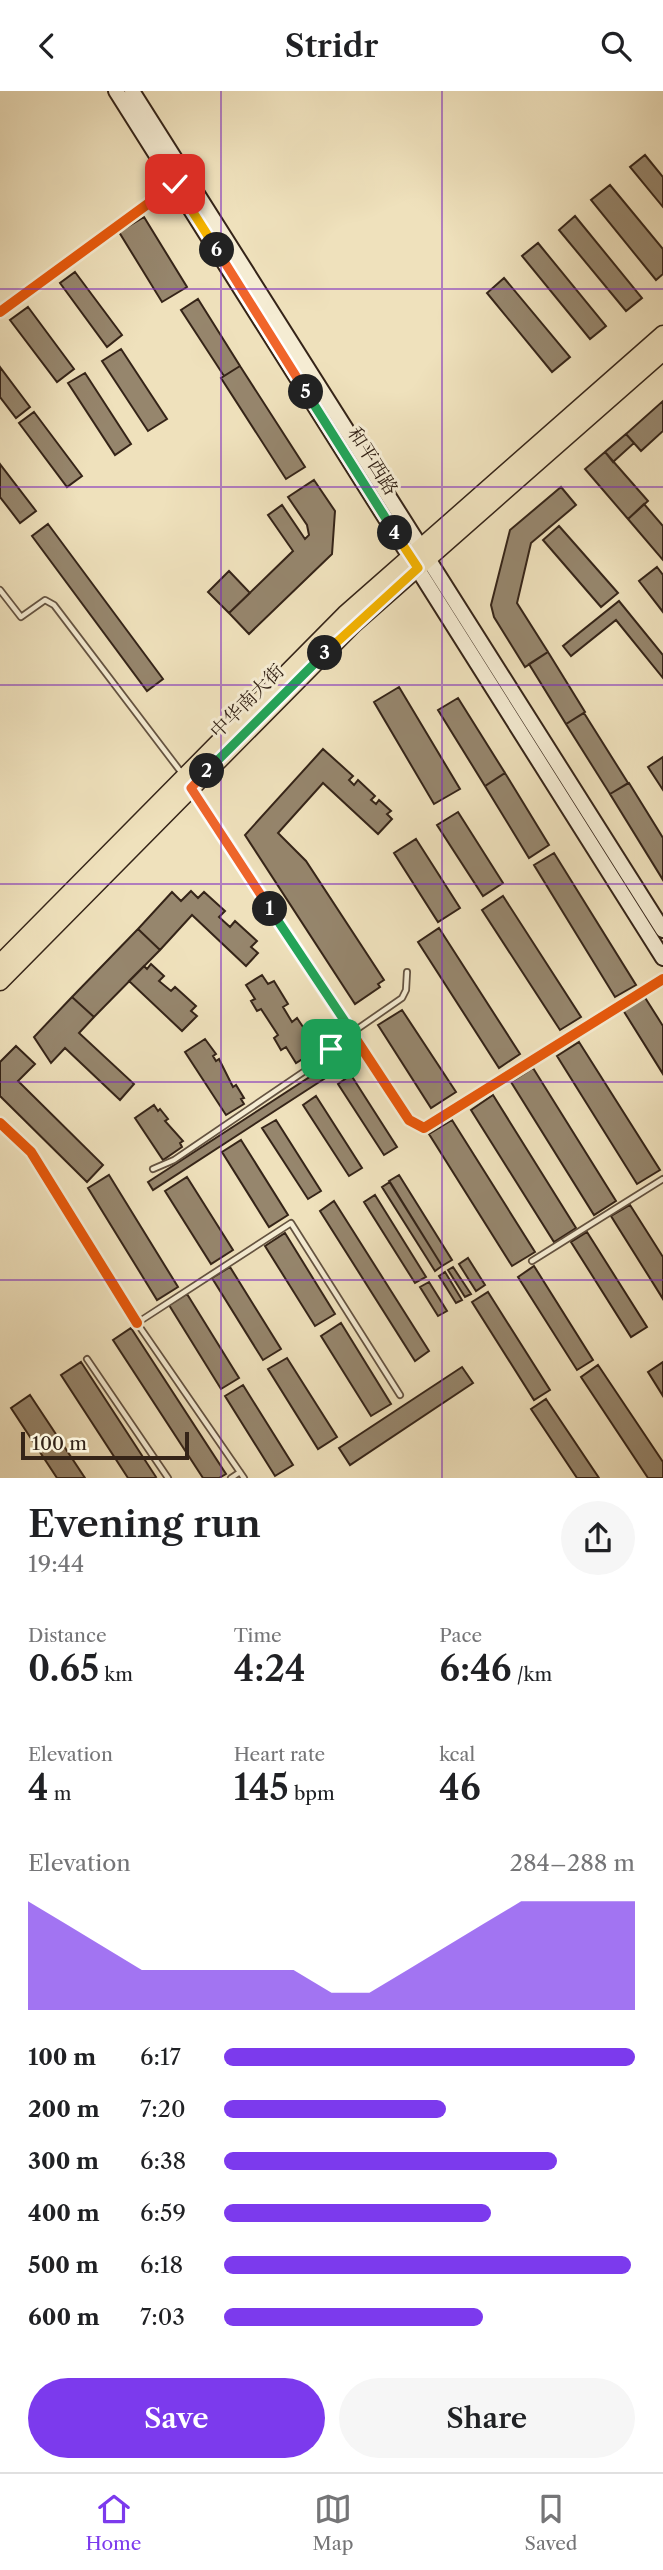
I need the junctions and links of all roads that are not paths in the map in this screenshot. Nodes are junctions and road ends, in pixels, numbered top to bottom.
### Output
1 (116, 91) edge
2 (132, 91) edge
3 (175, 184) junction
4 (0, 312) edge
5 (663, 334) edge
6 (663, 352) edge
7 (419, 557) junction
8 (0, 590) edge
9 (188, 782) junction
10 (663, 930) edge
11 (663, 958) edge
12 (0, 963) edge
13 (407, 972) dead end
14 (663, 979) edge
15 (0, 982) edge
16 (346, 1023) junction
17 (352, 1032) junction
18 (0, 1123) edge
19 (153, 1169) dead end
20 (663, 1179) edge
21 (532, 1261) dead end
22 (137, 1323) junction
23 (88, 1359) dead end
24 (400, 1395) dead end
25 (240, 1472) junction
26 (169, 1478) edge
27 (231, 1478) edge
28 (244, 1478) edge

1 - 3 main road, 和平西路
2 - 7 main road, 和平西路
3 - 4 street
3 - 7 main road, 和平西路
5 - 7 main road, 中华南大街
6 - 7 main road, 中华南大街
7 - 9 main road, 中华南大街
7 - 10 main road, 和平西路
7 - 11 main road, 和平西路
8 - 9 lane
9 - 12 main road, 中华南大街
9 - 15 main road, 中华南大街
9 - 16 street
13 - 17 lane
14 - 17 street
16 - 17 street
16 - 19 lane
18 - 22 street
20 - 21 lane
22 - 24 lane
22 - 25 lane
23 - 26 lane
25 - 27 lane
25 - 28 lane

